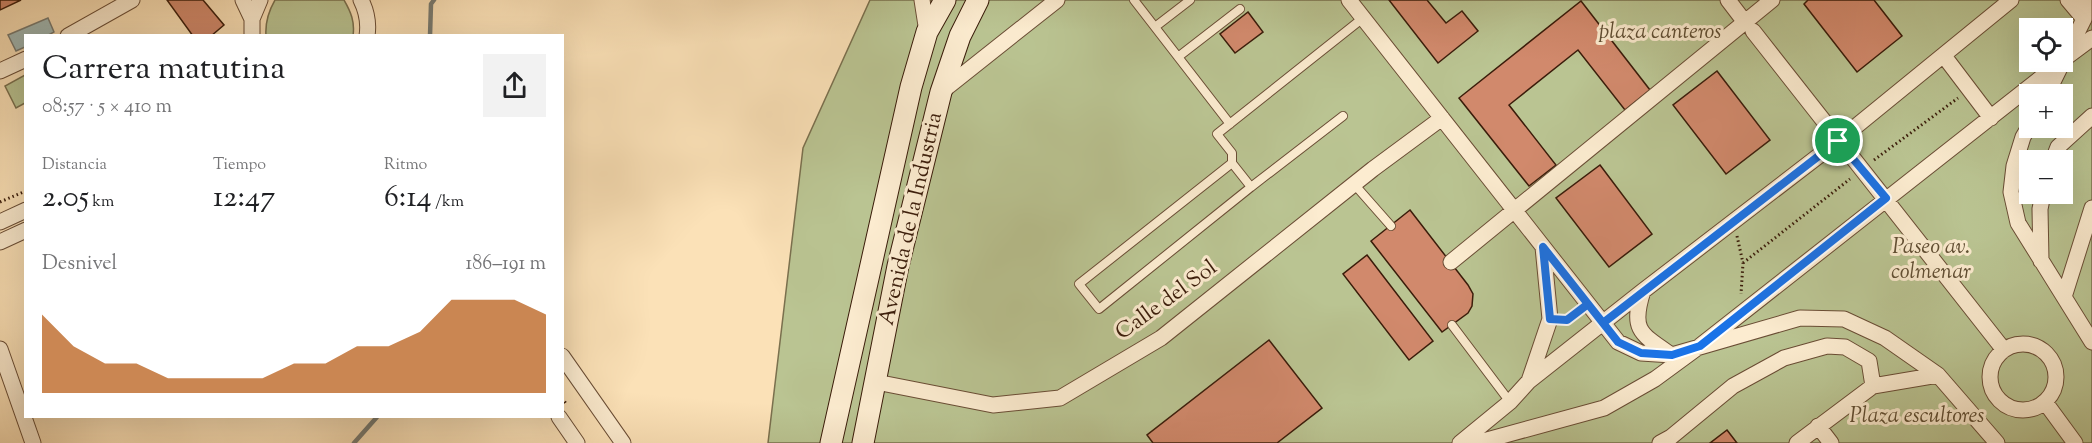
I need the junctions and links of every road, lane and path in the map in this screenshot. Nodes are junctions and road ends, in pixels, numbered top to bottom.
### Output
1 (132, 0) edge
2 (243, 0) edge
3 (260, 0) edge
4 (361, 0) edge
5 (922, 0) edge
6 (945, 0) edge
7 (978, 0) edge
8 (1057, 0) edge
9 (1134, 0) edge
10 (1190, 0) edge
11 (1349, 0) edge
12 (1728, 0) edge
13 (1772, 0) edge
14 (2011, 0) edge
15 (2068, 0) edge
16 (2084, 0) edge
17 (1240, 9) dead end
18 (1363, 18) junction
19 (252, 19) junction
20 (2084, 19) junction
21 (1749, 26) junction
22 (1155, 27) junction
23 (927, 32) junction
24 (72, 34) edge
25 (252, 34) edge
26 (367, 34) edge
27 (2092, 38) edge
28 (2073, 42) edge
29 (2073, 53) edge
30 (1944, 56) junction
31 (1178, 57) junction
32 (24, 60) edge
33 (0, 71) edge
34 (2049, 72) edge
35 (941, 92) junction
36 (1343, 116) dead end
37 (2092, 116) edge
38 (1442, 118) junction
39 (1991, 118) junction
40 (1230, 124) junction
41 (2023, 138) edge
42 (1838, 141) junction
43 (2057, 150) edge
44 (1232, 163) junction
45 (1354, 184) junction
46 (1251, 187) junction
47 (24, 192) edge
48 (1886, 198) junction
49 (0, 202) edge
50 (2041, 204) edge
51 (2092, 208) edge
52 (1515, 210) junction
53 (24, 211) edge
54 (0, 222) edge
55 (1729, 224) junction
56 (1391, 226) dead end
57 (24, 231) edge
58 (0, 242) edge
59 (1543, 247) junction
60 (2041, 261) junction
61 (1450, 262) dead end
62 (1643, 291) junction
63 (2064, 297) junction
64 (1588, 304) junction
65 (1747, 309) junction
66 (1550, 319) junction
67 (1603, 323) junction
68 (1452, 325) dead end
69 (2092, 342) edge
70 (1700, 346) junction
71 (0, 349) edge
72 (2004, 350) junction
73 (1672, 355) junction
74 (564, 359) edge
75 (1938, 375) junction
76 (1529, 381) junction
77 (876, 382) junction
78 (1873, 386) junction
79 (1510, 402) junction
80 (2045, 402) junction
81 (24, 417) edge
82 (24, 418) edge
83 (560, 418) edge
84 (1818, 426) junction
85 (33, 443) edge
86 (577, 443) edge
87 (623, 443) edge
88 (831, 443) edge
89 (863, 443) edge
90 (1460, 443) edge
91 (1476, 443) edge
92 (1660, 443) edge
93 (1797, 443) edge
94 (1831, 443) edge
95 (1997, 443) edge
96 (2075, 443) edge

1 - 24 street
2 - 19 street
3 - 19 street
4 - 26 street
5 - 23 street
6 - 23 street, Avenida de la Industria
7 - 35 street, Avenida de la Industria
8 - 35 street
9 - 22 lane
10 - 22 lane
11 - 18 street
12 - 21 street
13 - 21 street
14 - 30 street
15 - 20 street
16 - 20 street
17 - 31 lane
18 - 38 street
18 - 40 lane
19 - 25 street
20 - 28 street
21 - 42 street
21 - 52 street
22 - 31 lane
23 - 88 street, Avenida de la Industria
27 - 29 street
30 - 39 street
30 - 42 street
31 - 40 lane
32 - 33 street
34 - 39 street
35 - 77 street, Avenida de la Industria
36 - 46 lane
37 - 43 street
38 - 45 street, Calle del Sol
38 - 52 street
39 - 48 street
40 - 44 lane
41 - 60 street
42 - 48 street
42 - 55 street
44 - 46 lane
44 - 46 lane
45 - 56 lane
45 - 77 street, Calle del Sol
47 - 49 path
48 - 65 street
48 - 72 street
50 - 60 street
51 - 63 street
52 - 59 street
52 - 61 street
53 - 54 street
55 - 62 street
55 - 65 path
57 - 58 street
59 - 64 street
59 - 66 street
60 - 63 street
62 - 67 street
62 - 73 street
63 - 69 street
64 - 66 path
64 - 67 street
65 - 70 street
66 - 76 street
67 - 73 street
67 - 76 street
68 - 79 lane
70 - 73 street
70 - 75 street
70 - 91 street
71 - 81 street
72 - 80 street
72 - 80 street
74 - 87 street
75 - 78 street
75 - 95 street
76 - 79 street
77 - 89 street, Avenida de la Industria
78 - 84 street
78 - 92 street
79 - 90 street
80 - 96 street
82 - 85 street
83 - 86 street
84 - 93 street
84 - 94 street

